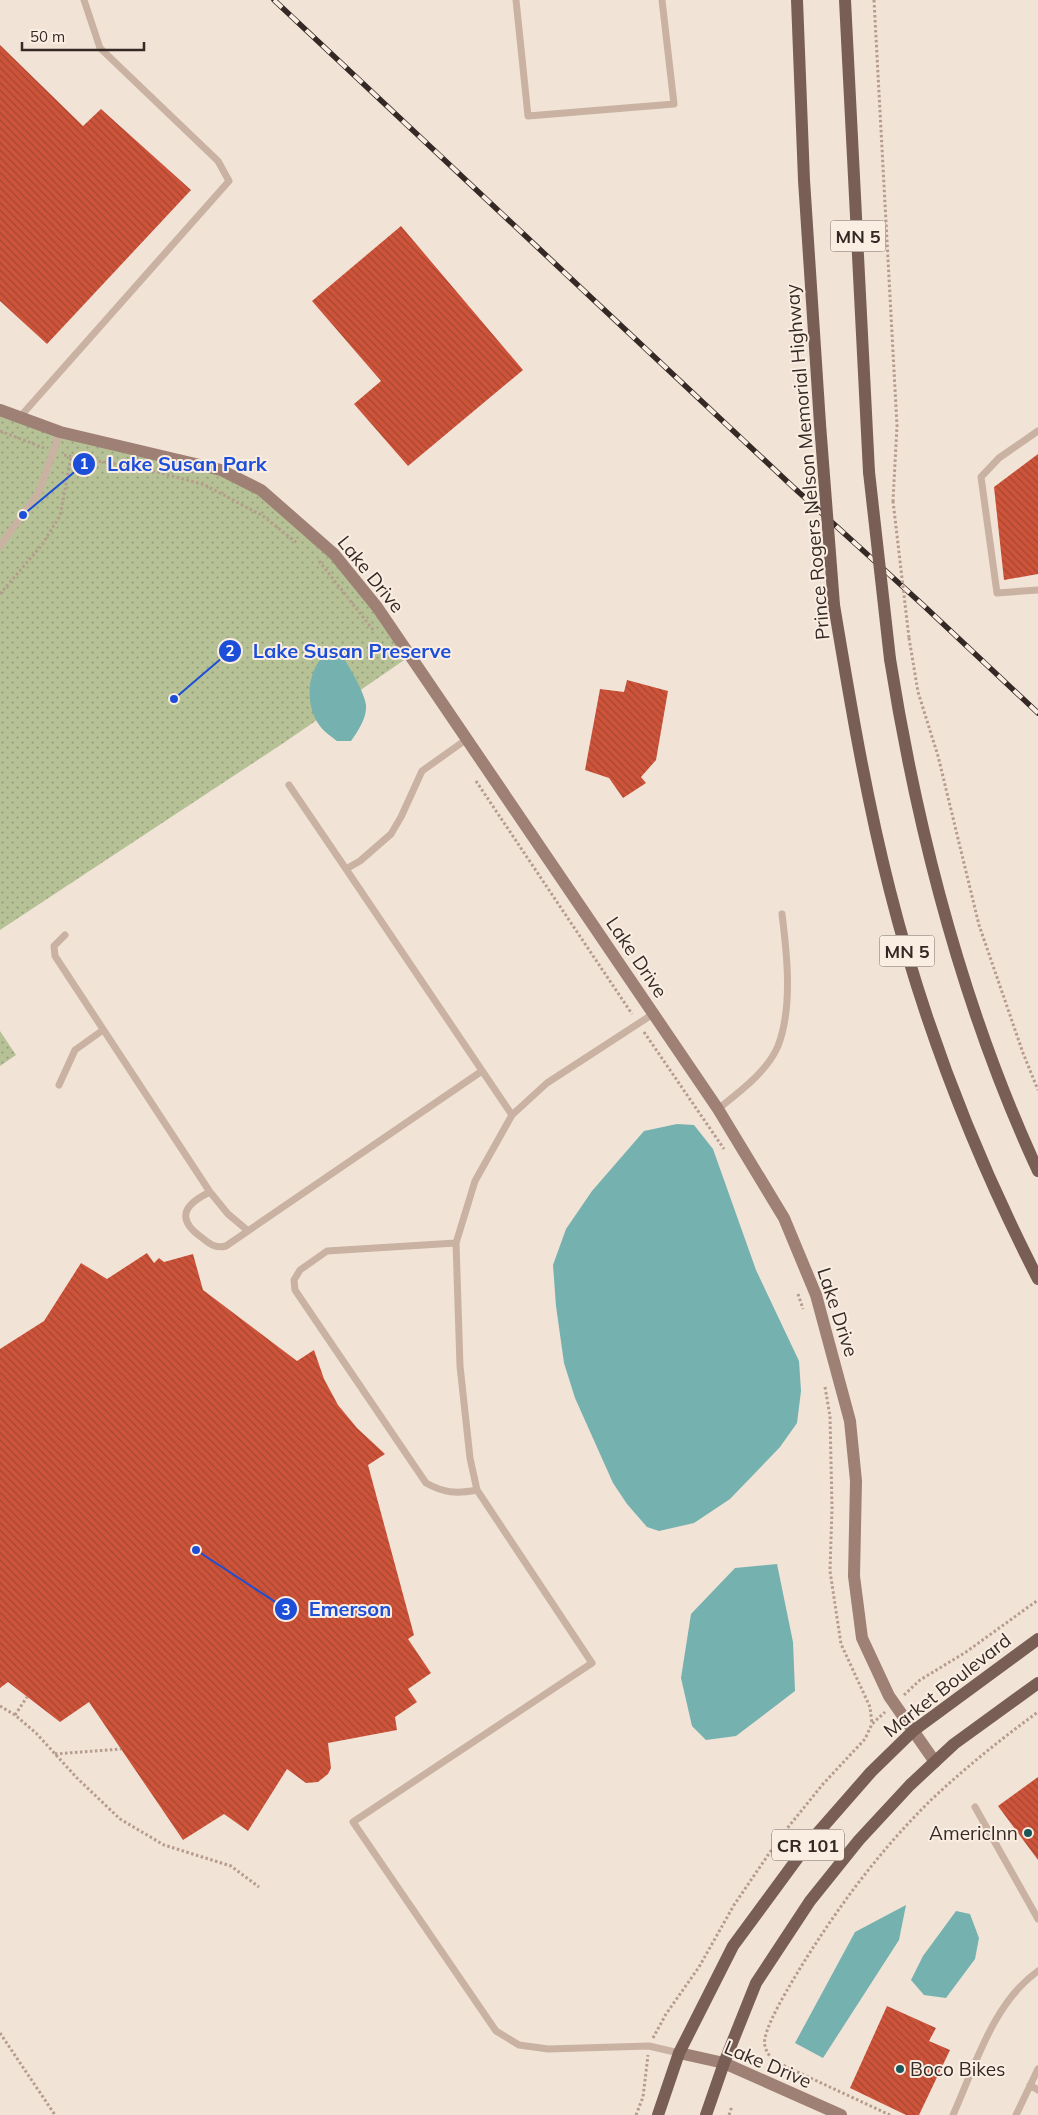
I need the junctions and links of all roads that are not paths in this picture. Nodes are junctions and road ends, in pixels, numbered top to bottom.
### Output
1 (84, 0) edge
2 (516, 0) edge
3 (662, 0) edge
4 (797, 0) edge
5 (845, 0) edge
6 (0, 410) edge
7 (19, 418) junction
8 (1038, 431) edge
9 (60, 432) junction
10 (0, 546) edge
11 (1038, 590) edge
12 (467, 739) junction
13 (289, 785) dead end
14 (346, 870) junction
15 (782, 914) dead end
16 (65, 935) dead end
17 (653, 1014) junction
18 (103, 1030) junction
19 (482, 1071) junction
20 (59, 1086) dead end
21 (718, 1109) junction
22 (512, 1115) junction
23 (1038, 1171) edge
24 (210, 1192) junction
25 (247, 1230) junction
26 (456, 1243) junction
27 (1038, 1279) edge
28 (477, 1490) junction
29 (1038, 1639) edge
30 (1038, 1683) edge
31 (913, 1731) junction
32 (935, 1762) junction
33 (975, 1807) dead end
34 (1038, 1920) edge
35 (1038, 1971) edge
36 (679, 2053) junction
37 (724, 2063) junction
38 (1038, 2069) edge
39 (1030, 2086) junction
40 (1038, 2090) edge
41 (658, 2115) edge
42 (706, 2115) edge
43 (841, 2115) edge
44 (954, 2115) edge
45 (1016, 2115) edge

1 - 7 lane
2 - 3 lane
4 - 27 main road, Prince Rogers Nelson Memorial Highway / MN 5, bridge
5 - 23 main road, MN 5, bridge
6 - 7 street, Lake Drive
7 - 9 street, Lake Drive
8 - 11 lane
9 - 10 lane
9 - 12 street, Lake Drive
12 - 14 lane
12 - 17 street, Lake Drive
13 - 14 lane
14 - 19 lane
15 - 21 lane
16 - 18 lane
17 - 21 street, Lake Drive
17 - 22 lane
18 - 20 lane
18 - 24 lane
19 - 22 lane
19 - 25 lane
21 - 31 street, Lake Drive
22 - 26 lane
24 - 25 lane
24 - 25 lane
26 - 28 lane
26 - 28 lane
28 - 36 lane
29 - 31 main road, Market Boulevard / CR 101
30 - 32 main road, CR 101
31 - 32 street, Lake Drive
31 - 36 main road, Market Boulevard / CR 101
32 - 37 main road, CR 101
33 - 34 lane
35 - 44 lane
36 - 37 street, Lake Drive
36 - 41 main road, Market Boulevard / CR 101
37 - 42 main road, CR 101
37 - 43 street, Lake Drive
38 - 39 lane
39 - 40 lane
39 - 45 lane

